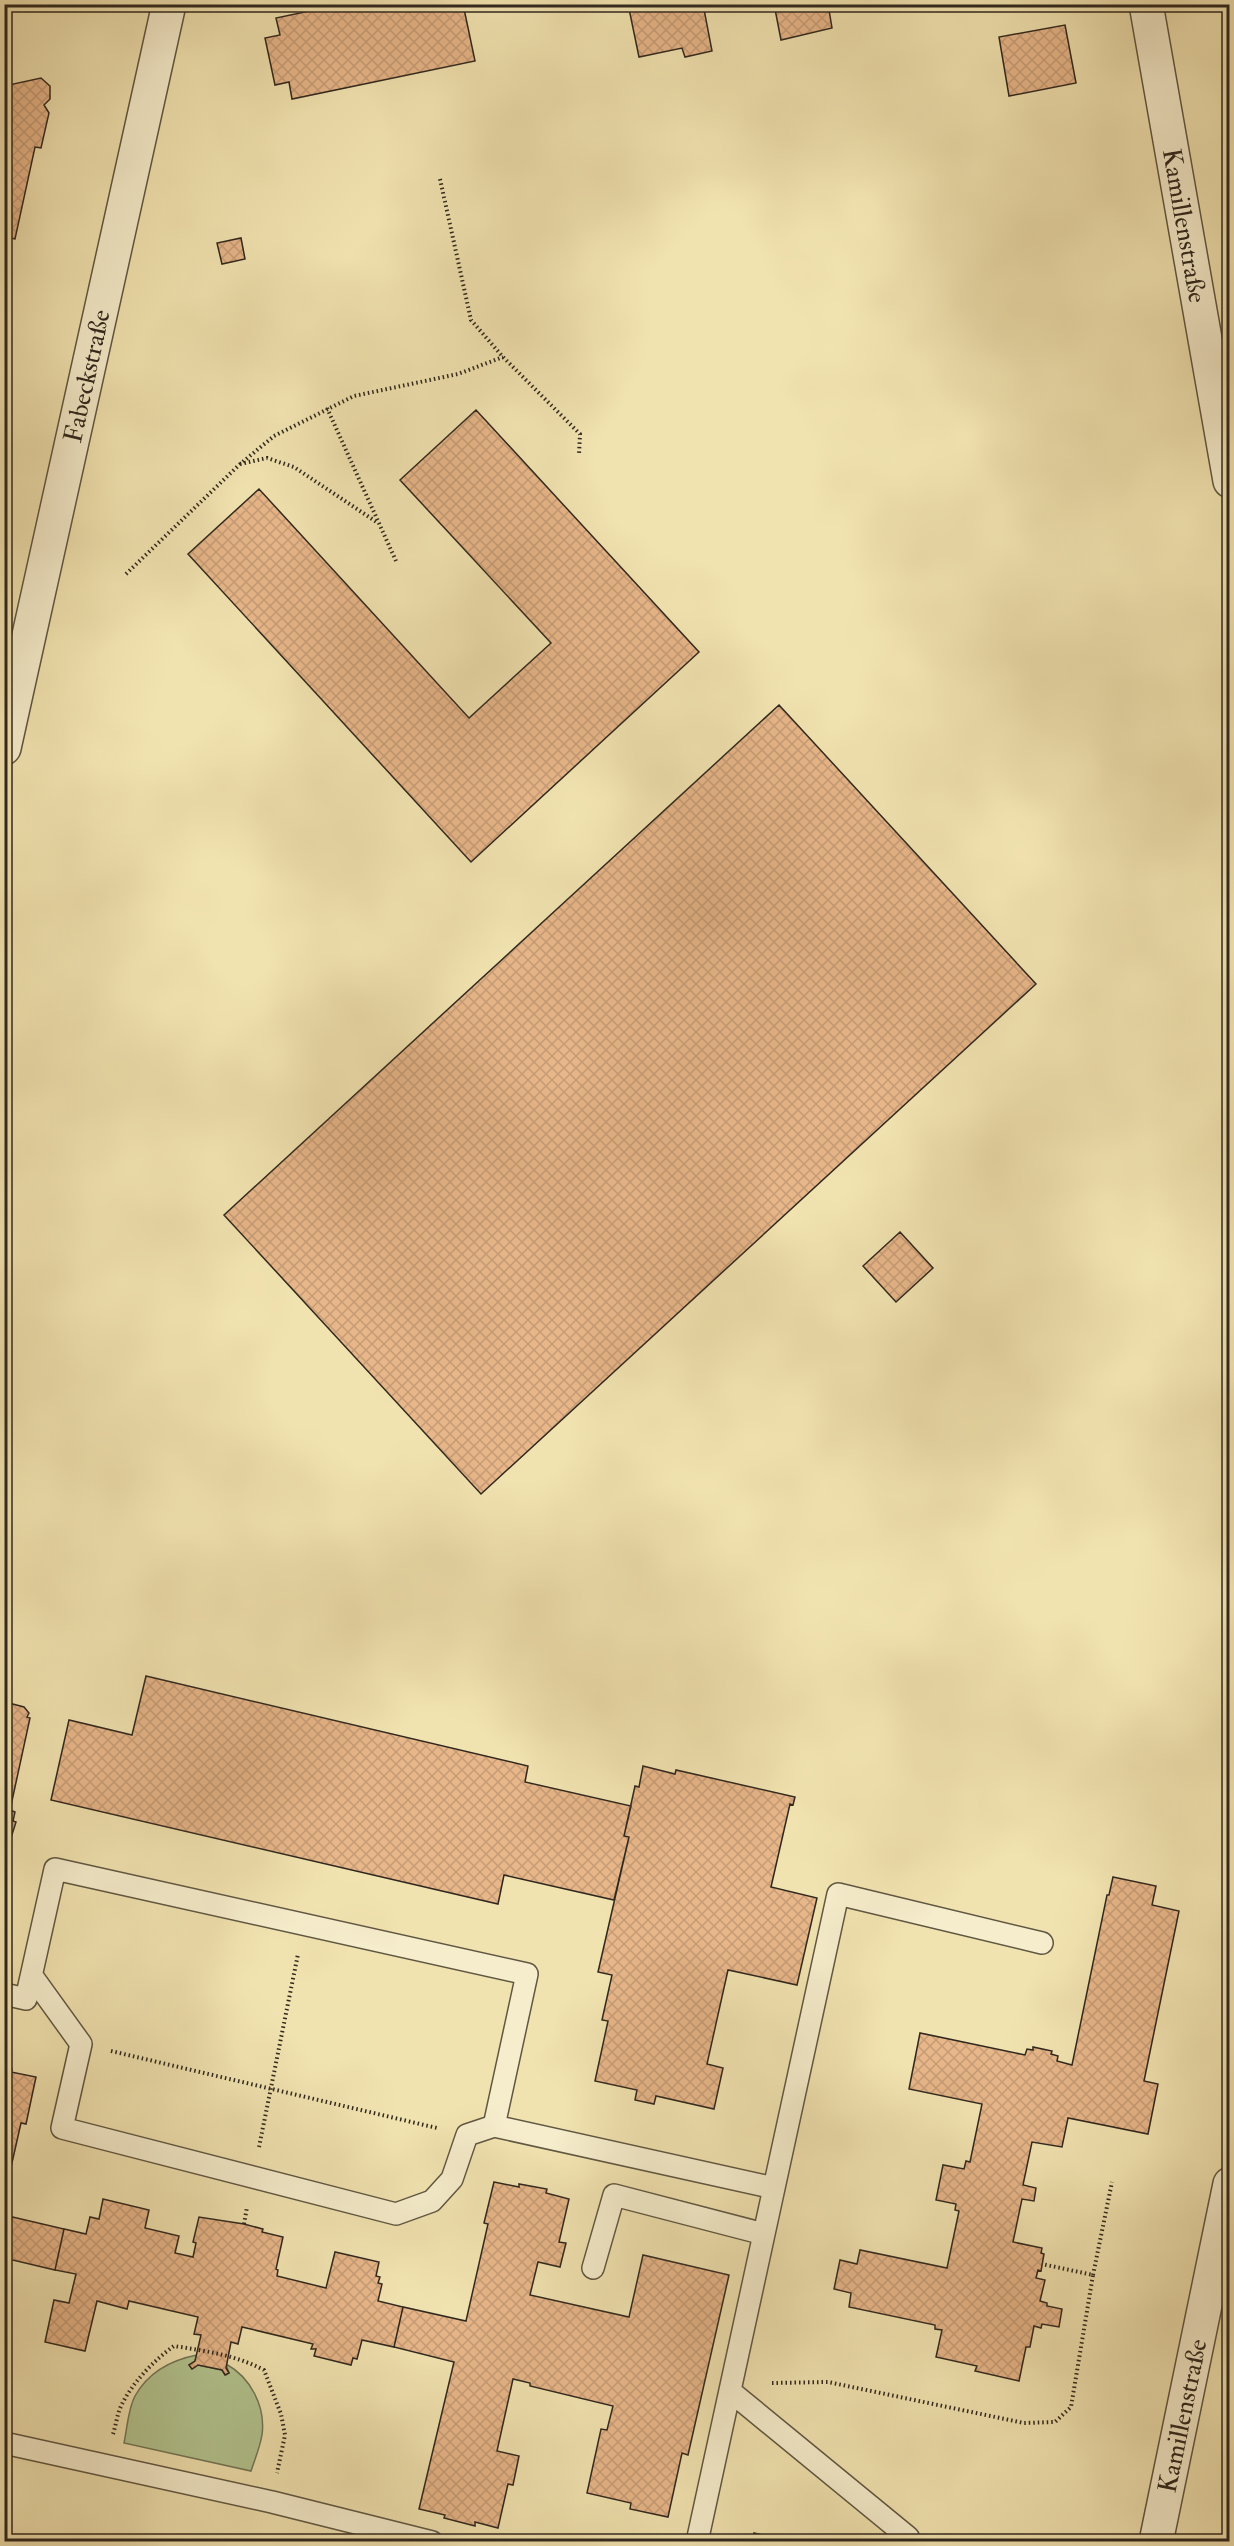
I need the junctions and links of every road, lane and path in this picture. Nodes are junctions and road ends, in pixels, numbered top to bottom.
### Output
1 (169, 4) edge
2 (1146, 4) edge
3 (440, 179) dead end
4 (503, 357) junction
5 (327, 408) junction
6 (579, 454) dead end
7 (239, 465) junction
8 (1230, 481) edge
9 (379, 524) junction
10 (396, 561) dead end
11 (126, 574) dead end
12 (4, 748) edge
13 (304, 1924) junction
14 (1042, 1943) dead end
15 (32, 1976) junction
16 (4, 1994) edge
17 (81, 2044) junction
18 (270, 2088) junction
19 (494, 2126) junction
20 (467, 2135) junction
21 (253, 2178) junction
22 (1112, 2182) dead end
23 (1230, 2184) edge
24 (774, 2188) junction
25 (244, 2224) dead end
26 (764, 2234) junction
27 (1042, 2264) dead end
28 (593, 2268) dead end
29 (1093, 2275) junction
30 (730, 2391) junction
31 (4, 2443) edge
32 (104, 2466) junction
33 (272, 2502) junction
34 (4, 2537) edge
35 (23, 2541) edge
36 (432, 2541) edge
37 (697, 2541) edge
38 (907, 2541) edge
39 (1156, 2541) edge

1 - 12 street, Fabeckstraße
2 - 8 street, Kamillenstraße
3 - 4 path
4 - 5 path
4 - 6 path
5 - 7 path
5 - 9 path
7 - 9 path
7 - 11 path
9 - 10 path
13 - 15 lane
13 - 18 path
13 - 19 lane
14 - 24 lane
15 - 16 lane
15 - 17 lane
17 - 18 path
17 - 21 lane
18 - 20 path
18 - 21 path
19 - 20 lane
19 - 24 lane
20 - 21 lane
21 - 25 path
22 - 29 path
23 - 39 street, Kamillenstraße
24 - 26 lane
26 - 28 lane
26 - 30 lane
27 - 29 path
29 - 30 path
30 - 37 lane
30 - 38 lane
31 - 32 lane
32 - 33 lane
32 - 33 path
33 - 36 lane
34 - 35 path

